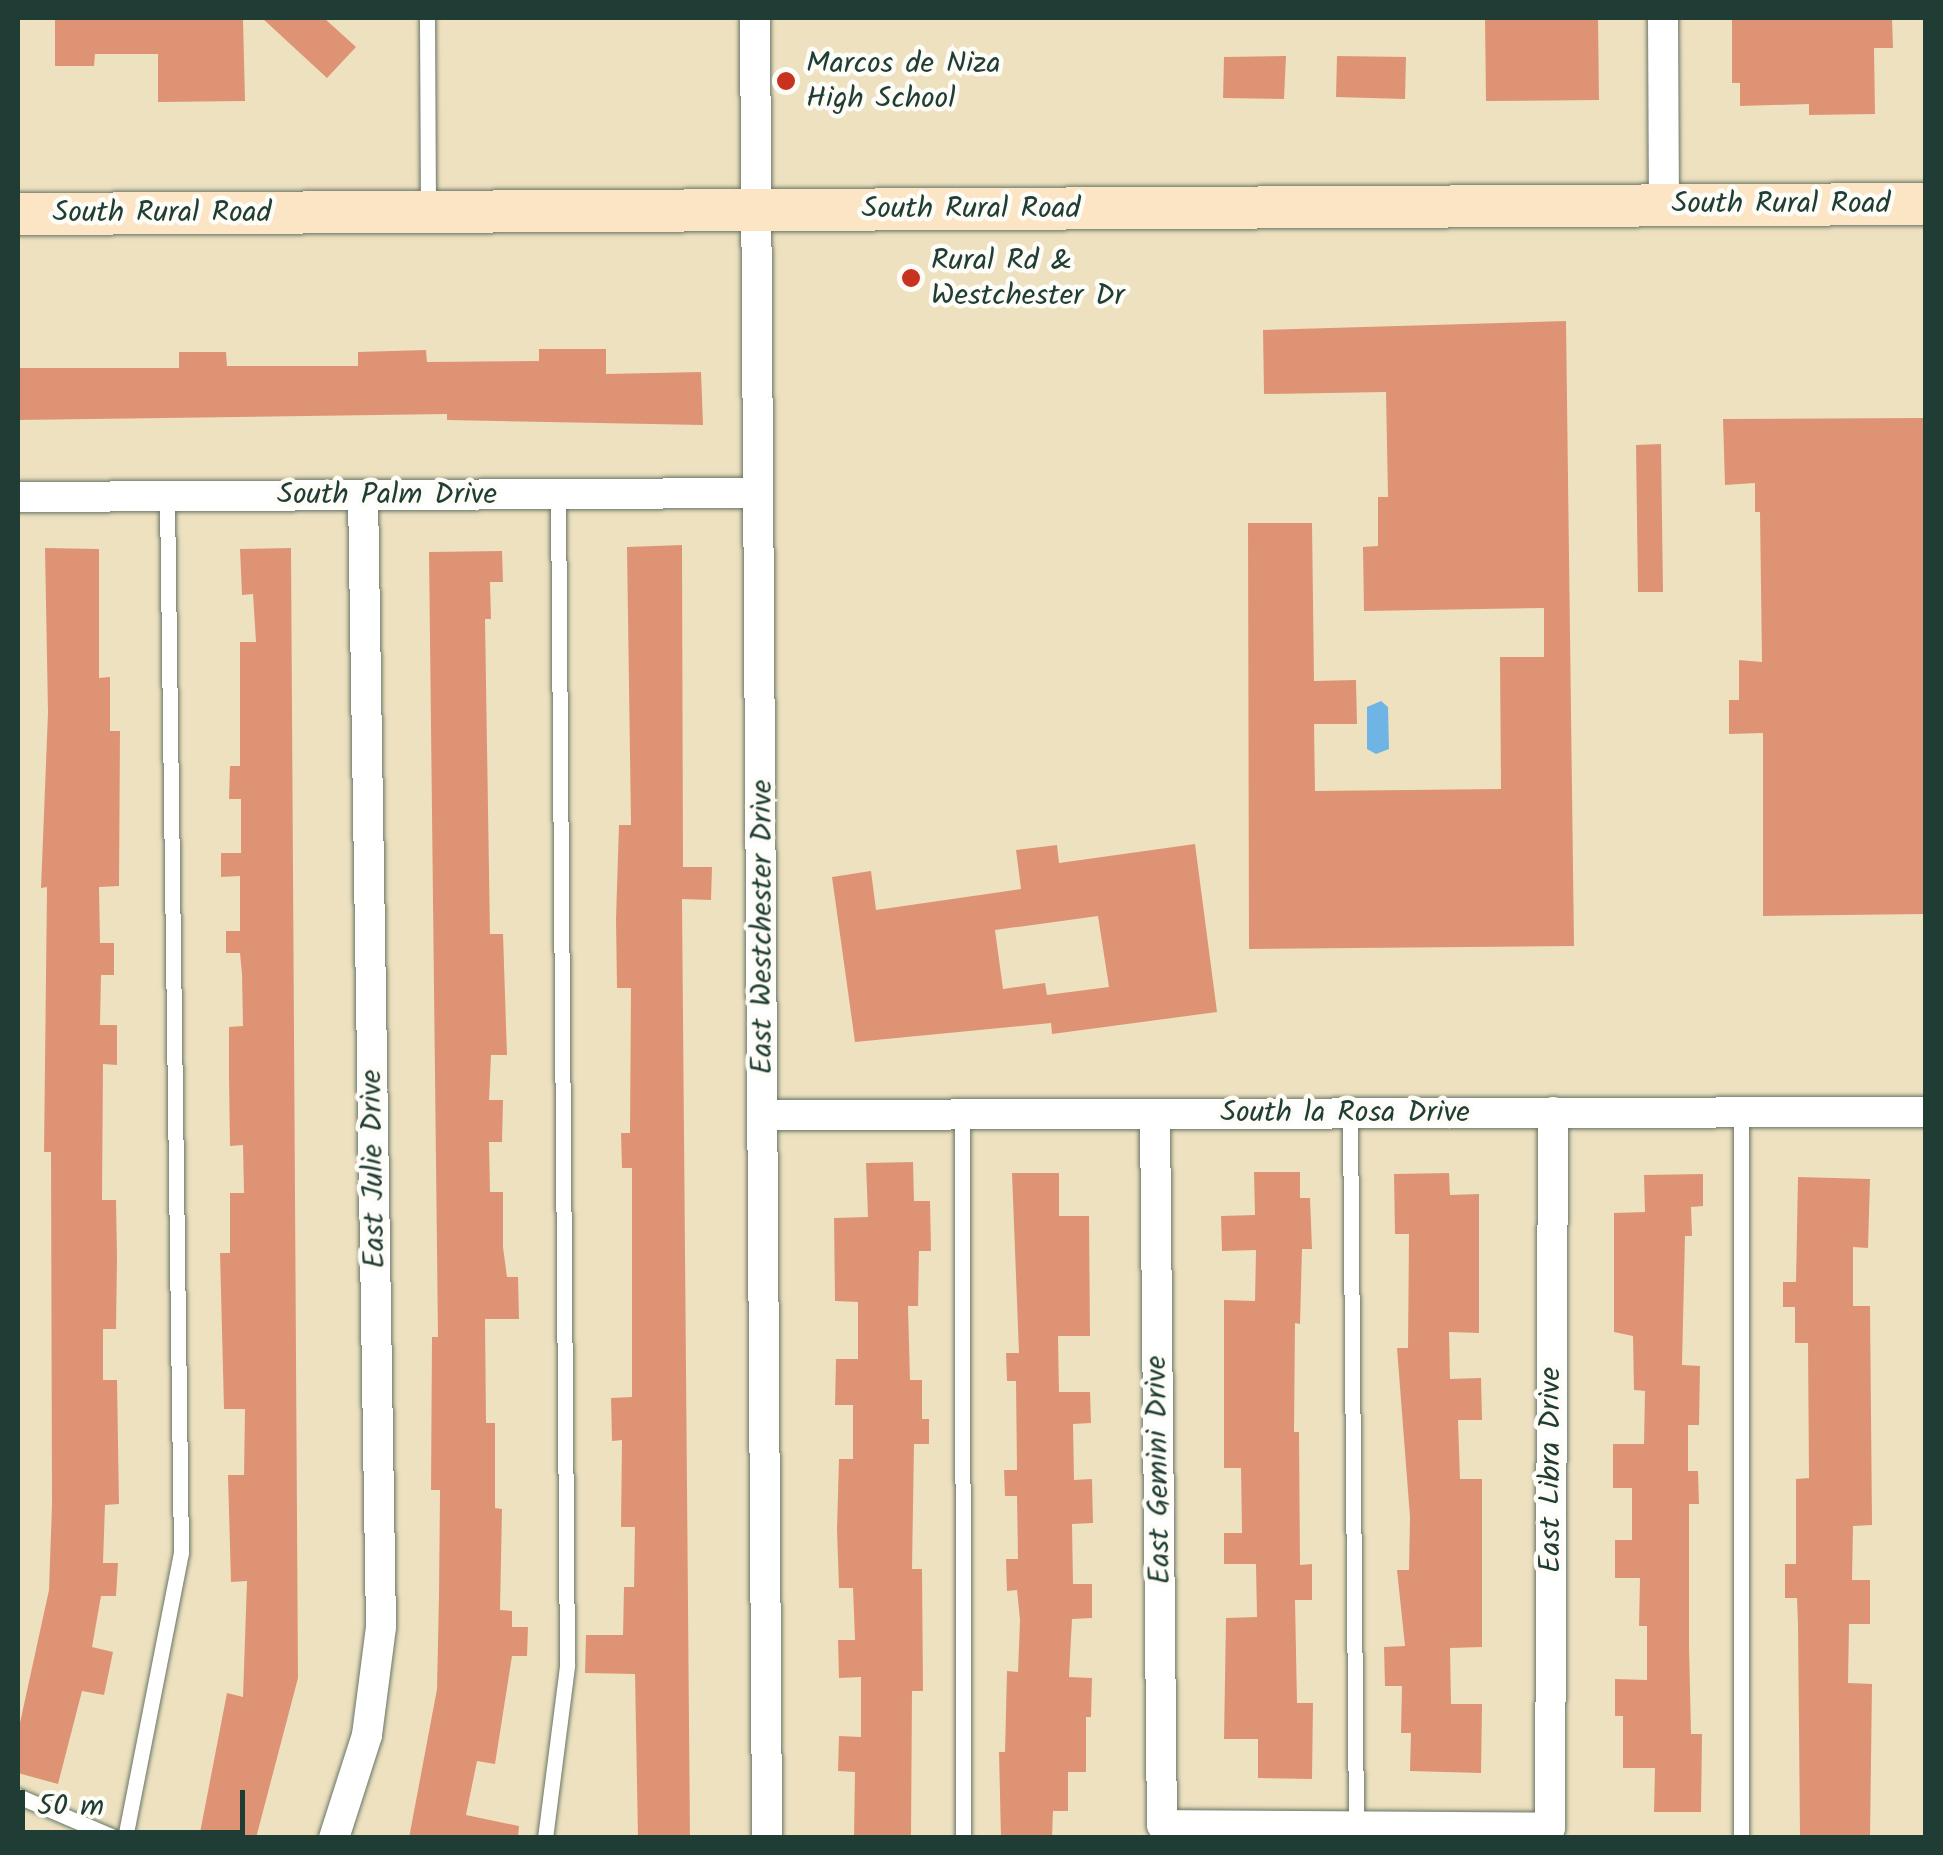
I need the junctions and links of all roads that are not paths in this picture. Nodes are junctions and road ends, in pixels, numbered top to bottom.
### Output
1 (427, 18) edge
2 (755, 18) edge
3 (1663, 18) edge
4 (1926, 204) edge
5 (1664, 205) junction
6 (755, 210) junction
7 (428, 212) junction
8 (18, 214) edge
9 (757, 493) junction
10 (558, 494) junction
11 (363, 495) junction
12 (167, 496) junction
13 (18, 497) edge
14 (1553, 1112) junction
15 (1741, 1112) junction
16 (1926, 1112) edge
17 (1350, 1113) junction
18 (764, 1115) junction
19 (962, 1115) junction
20 (1155, 1115) junction
21 (18, 1796) edge
22 (1356, 1826) junction
23 (116, 1838) edge
24 (126, 1838) edge
25 (334, 1838) edge
26 (545, 1838) edge
27 (767, 1838) edge
28 (962, 1838) edge
29 (1742, 1838) edge

1 - 7 lane
2 - 6 street, East Westchester Drive
3 - 5 street
4 - 5 main road, South Rural Road
5 - 6 main road, South Rural Road
6 - 7 main road, South Rural Road
6 - 9 street, East Westchester Drive
7 - 8 main road, South Rural Road
9 - 10 street, South Palm Drive
9 - 18 street, East Westchester Drive
10 - 11 street, South Palm Drive
10 - 26 lane
11 - 12 street, South Palm Drive
11 - 25 street, East Julie Drive
12 - 13 street, South Palm Drive
12 - 24 lane
14 - 15 street, South la Rosa Drive
14 - 17 street, South la Rosa Drive
14 - 22 street, East Libra Drive
15 - 16 street, South la Rosa Drive
15 - 29 lane
17 - 20 street, South la Rosa Drive
17 - 22 lane
18 - 19 street, South la Rosa Drive
18 - 27 street, East Westchester Drive
19 - 20 street, South la Rosa Drive
19 - 28 lane
20 - 22 street, East Gemini Drive
21 - 23 lane

